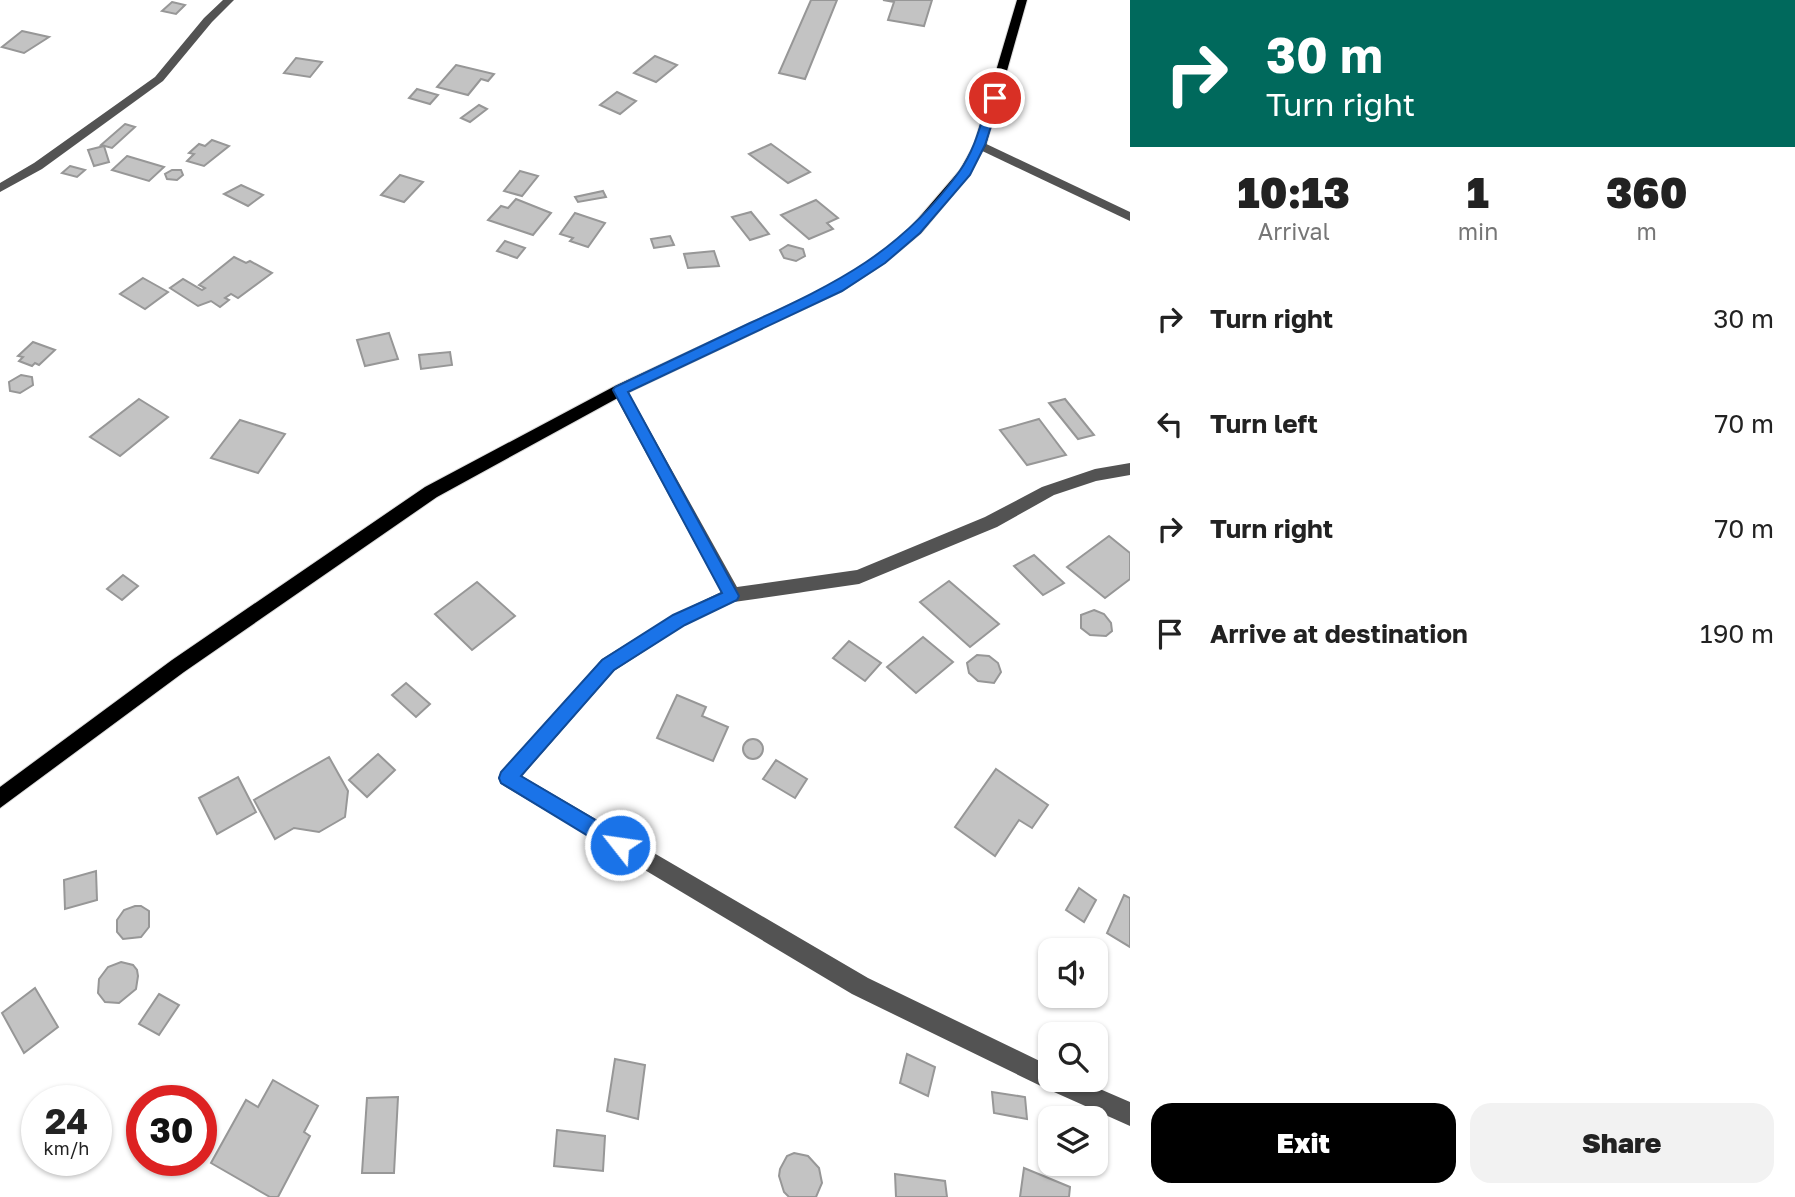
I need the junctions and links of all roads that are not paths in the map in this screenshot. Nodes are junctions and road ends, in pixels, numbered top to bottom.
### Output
1 (229, 0) edge
2 (1022, 0) edge
3 (980, 145) junction
4 (0, 188) edge
5 (1130, 217) edge
6 (620, 390) junction
7 (1130, 469) edge
8 (732, 596) junction
9 (0, 799) edge
10 (1038, 1072) edge
11 (1081, 1092) edge
12 (1130, 1114) edge

1 - 4 street
2 - 3 main road
3 - 5 street
3 - 6 main road
6 - 8 street
6 - 9 main road
7 - 8 street
8 - 10 street
11 - 12 street

